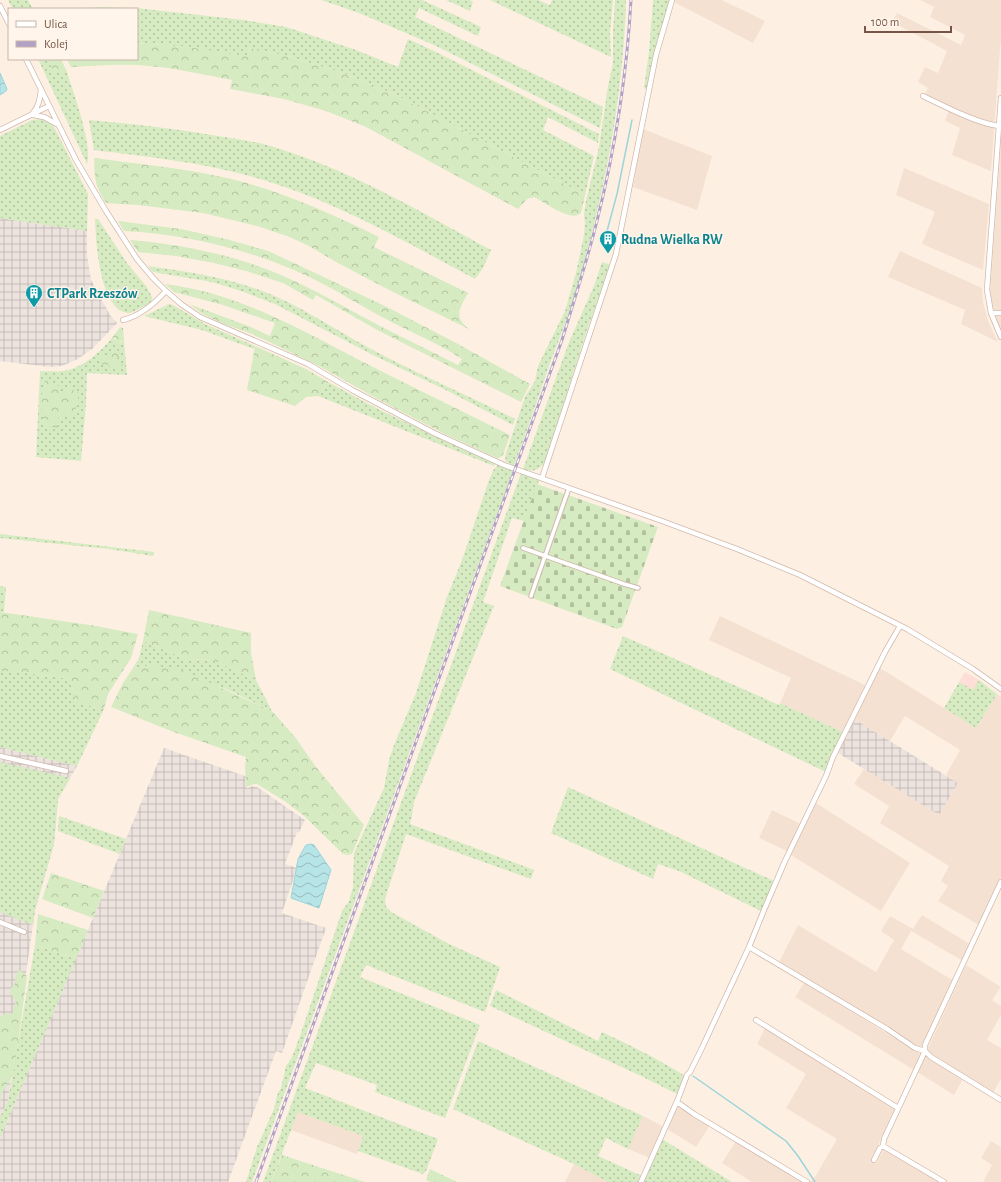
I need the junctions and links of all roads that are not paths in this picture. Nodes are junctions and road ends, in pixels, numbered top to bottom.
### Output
1 (672, 0) edge
2 (0, 6) edge
3 (8, 22) edge
4 (26, 60) edge
5 (41, 89) junction
6 (923, 96) dead end
7 (1001, 98) edge
8 (49, 106) junction
9 (31, 115) junction
10 (58, 124) junction
11 (999, 126) junction
12 (0, 130) edge
13 (166, 291) junction
14 (991, 313) junction
15 (1001, 313) edge
16 (123, 320) dead end
17 (1001, 337) edge
18 (542, 478) junction
19 (569, 488) junction
20 (523, 548) dead end
21 (545, 556) junction
22 (638, 588) dead end
23 (531, 596) dead end
24 (900, 626) junction
25 (1001, 689) edge
26 (0, 756) edge
27 (66, 771) dead end
28 (1001, 882) edge
29 (0, 922) edge
30 (24, 932) dead end
31 (750, 947) junction
32 (756, 1020) dead end
33 (925, 1051) junction
34 (1001, 1100) edge
35 (677, 1102) junction
36 (898, 1108) junction
37 (883, 1146) junction
38 (874, 1160) dead end
39 (641, 1182) edge
40 (807, 1182) edge
41 (944, 1182) edge

1 - 18 street
2 - 3 street
4 - 5 street
5 - 8 street
5 - 9 street
6 - 11 street
7 - 11 street
8 - 9 street
8 - 10 street
9 - 10 street
9 - 12 street
10 - 13 street
11 - 14 street
13 - 16 street
13 - 18 street
14 - 15 street
14 - 17 street
18 - 19 street
19 - 21 street
19 - 24 street
20 - 21 street
21 - 22 street
21 - 23 street
24 - 25 street
24 - 31 street
26 - 27 street
28 - 33 street
29 - 30 street
31 - 33 street
31 - 35 street
32 - 36 street
33 - 34 street
33 - 36 street
35 - 39 street
35 - 40 street
36 - 37 street
37 - 38 street
37 - 41 street

